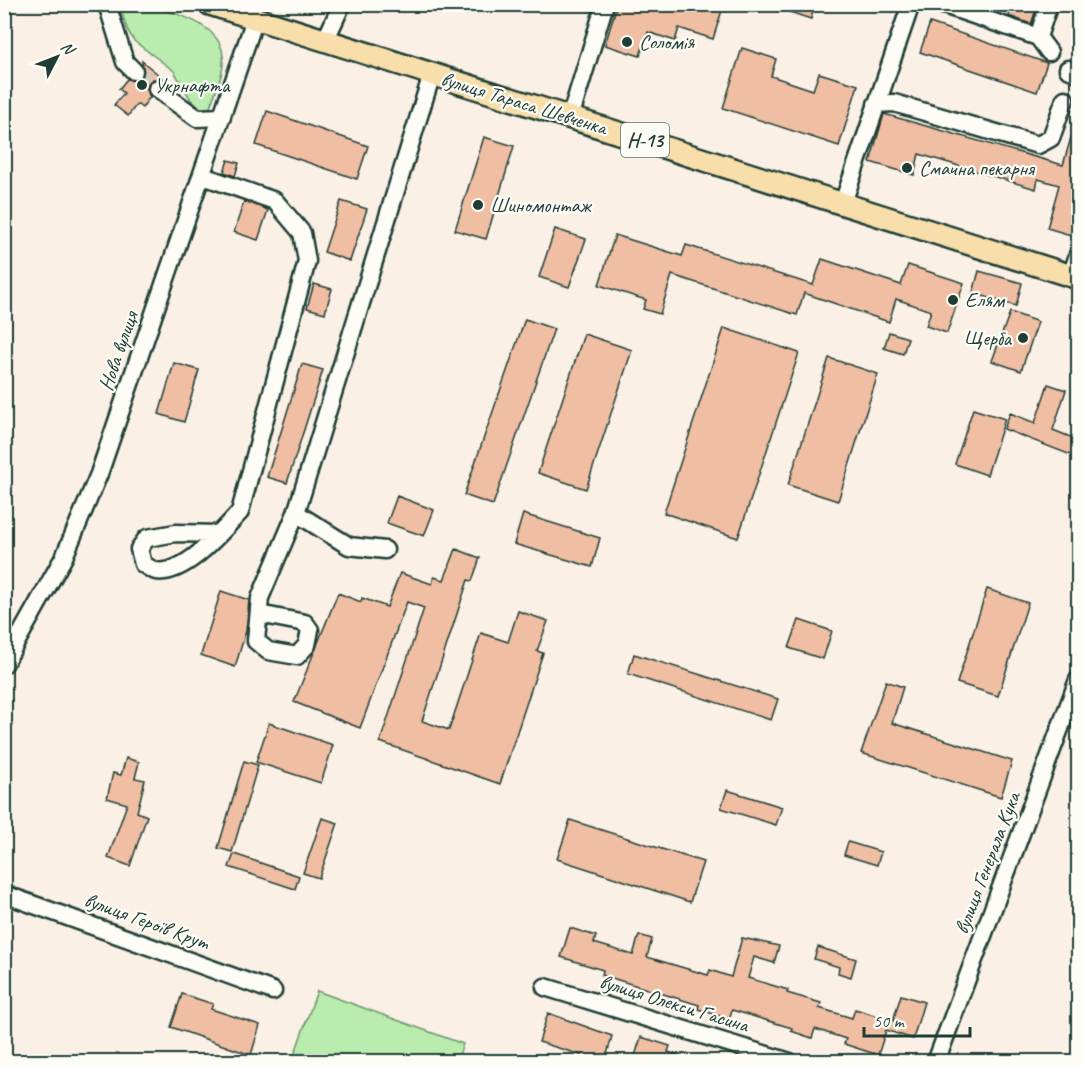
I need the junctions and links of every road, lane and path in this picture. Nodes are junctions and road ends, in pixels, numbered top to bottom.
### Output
1 (107, 4) edge
2 (210, 4) edge
3 (342, 4) edge
4 (605, 4) edge
5 (911, 4) edge
6 (941, 4) edge
7 (1049, 4) edge
8 (989, 12) edge
9 (255, 19) junction
10 (1038, 37) junction
11 (325, 41) junction
12 (1049, 52) dead end
13 (134, 71) tunnel mouth
14 (432, 74) junction
15 (157, 89) tunnel mouth
16 (1065, 99) dead end
17 (876, 105) junction
18 (222, 117) junction
19 (570, 118) junction
20 (203, 176) junction
21 (843, 203) junction
22 (1078, 255) edge
23 (1075, 277) edge
24 (296, 513) junction
25 (219, 534) dead end
26 (385, 550) dead end
27 (259, 614) dead end
28 (4, 664) edge
29 (1078, 680) edge
30 (4, 894) edge
31 (545, 987) dead end
32 (273, 991) dead end
33 (790, 1062) edge
34 (936, 1062) edge

1 - 13 street
2 - 9 main road, вулиця Тараса Шевченка / Н-13
3 - 11 street
4 - 19 street
5 - 17 street
6 - 8 street
7 - 10 street
8 - 10 street
9 - 11 main road, вулиця Тараса Шевченка / Н-13
9 - 18 street, Нова вулиця
10 - 12 street
11 - 14 main road, вулиця Тараса Шевченка / Н-13
14 - 19 main road, вулиця Тараса Шевченка / Н-13
14 - 24 street
15 - 18 street
16 - 17 street
17 - 21 street
18 - 20 street, Нова вулиця
19 - 21 main road, вулиця Тараса Шевченка / Н-13
20 - 25 street
20 - 28 street, Нова вулиця
21 - 23 main road, вулиця Тараса Шевченка / Н-13
22 - 23 street
24 - 26 street
24 - 27 street
29 - 34 street, вулиця Генерала Кука
30 - 32 street, вулиця Героїв Крут
31 - 33 street, вулиця Олекси Гасина

